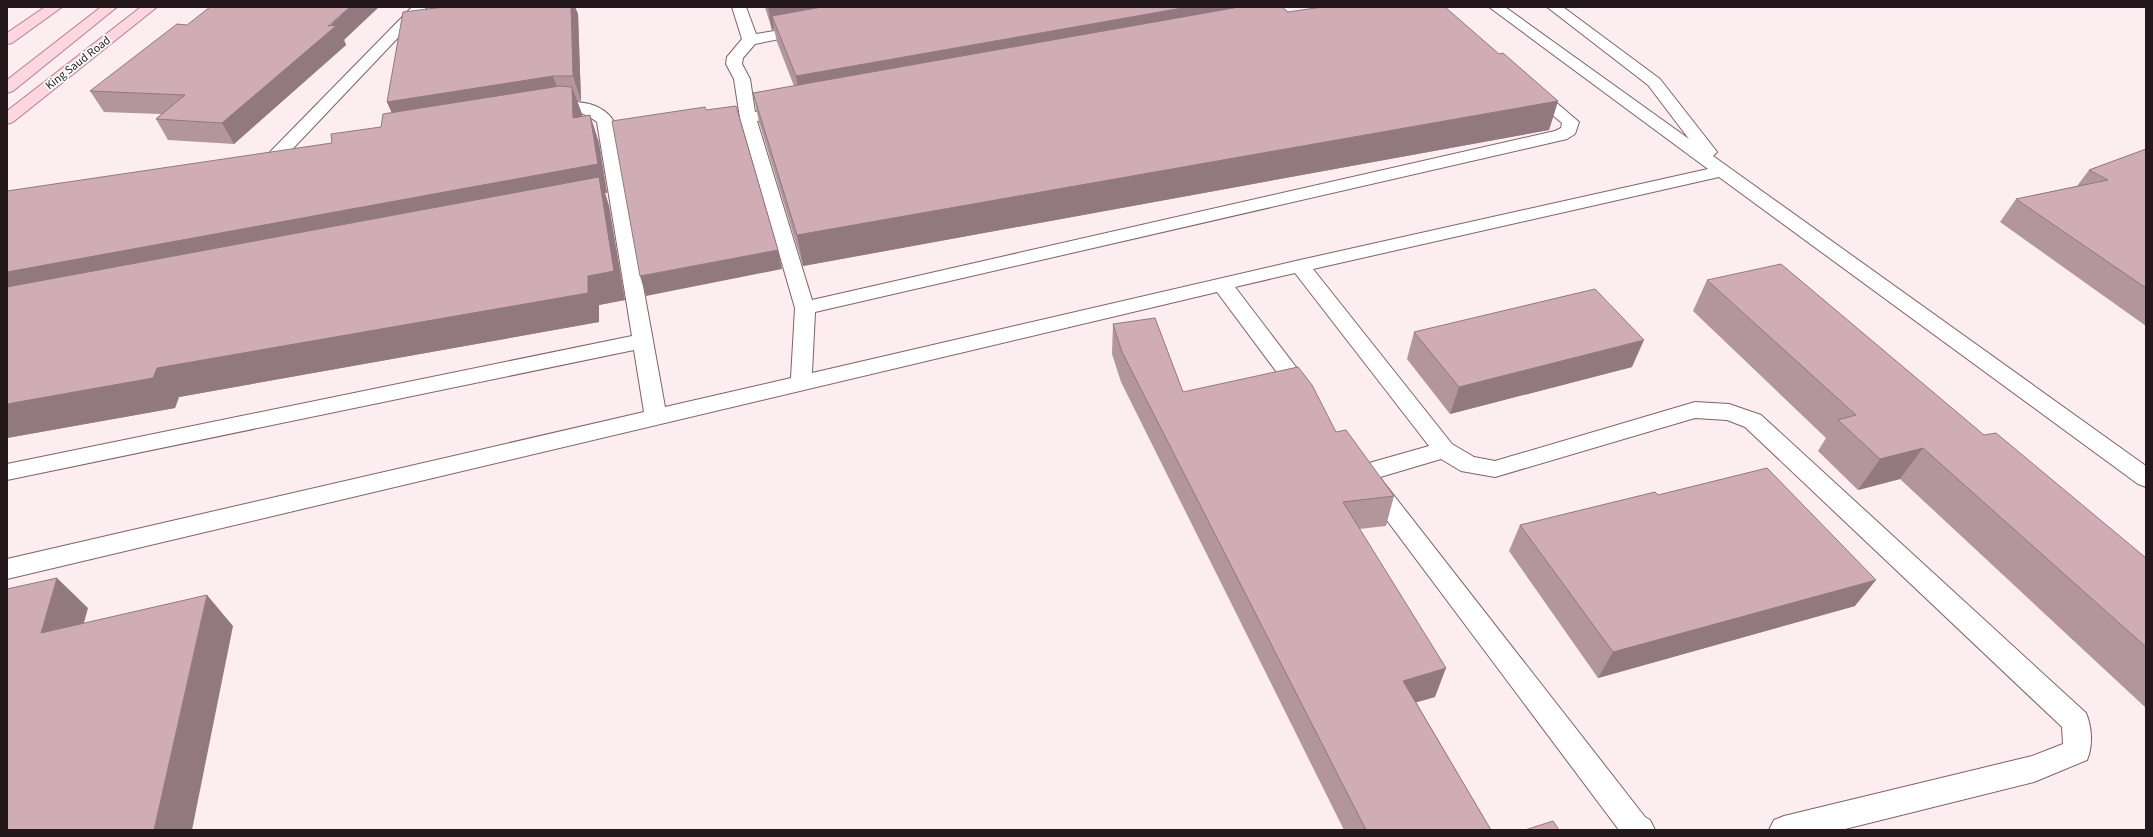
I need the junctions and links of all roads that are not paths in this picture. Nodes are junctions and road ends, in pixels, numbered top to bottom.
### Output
1 (55, 7) edge
2 (110, 7) edge
3 (150, 7) edge
4 (420, 7) edge
5 (739, 7) edge
6 (1496, 7) edge
7 (1554, 7) edge
8 (818, 28) edge
9 (7, 40) edge
10 (750, 40) junction
11 (1517, 77) edge
12 (7, 88) edge
13 (803, 108) edge
14 (531, 112) edge
15 (748, 118) junction
16 (7, 119) edge
17 (308, 150) edge
18 (1722, 171) junction
19 (1300, 266) junction
20 (1222, 284) junction
21 (805, 308) junction
22 (643, 340) junction
23 (801, 382) junction
24 (1316, 410) edge
25 (656, 417) junction
26 (1444, 450) junction
27 (7, 472) edge
28 (2146, 478) edge
29 (7, 568) edge
30 (1640, 830) edge
31 (1784, 830) edge

1 - 9 main road
2 - 12 main road
3 - 16 main road, King Saud Road
4 - 17 street
5 - 10 street
6 - 18 street
7 - 18 street
8 - 10 street
10 - 15 street
11 - 21 street
13 - 15 street
14 - 22 street
15 - 21 street
18 - 19 street
18 - 28 street
19 - 20 street
19 - 26 street
20 - 23 street
20 - 24 street
21 - 23 street
22 - 25 street
22 - 27 street
23 - 25 street
25 - 29 street
26 - 30 street
26 - 31 street

